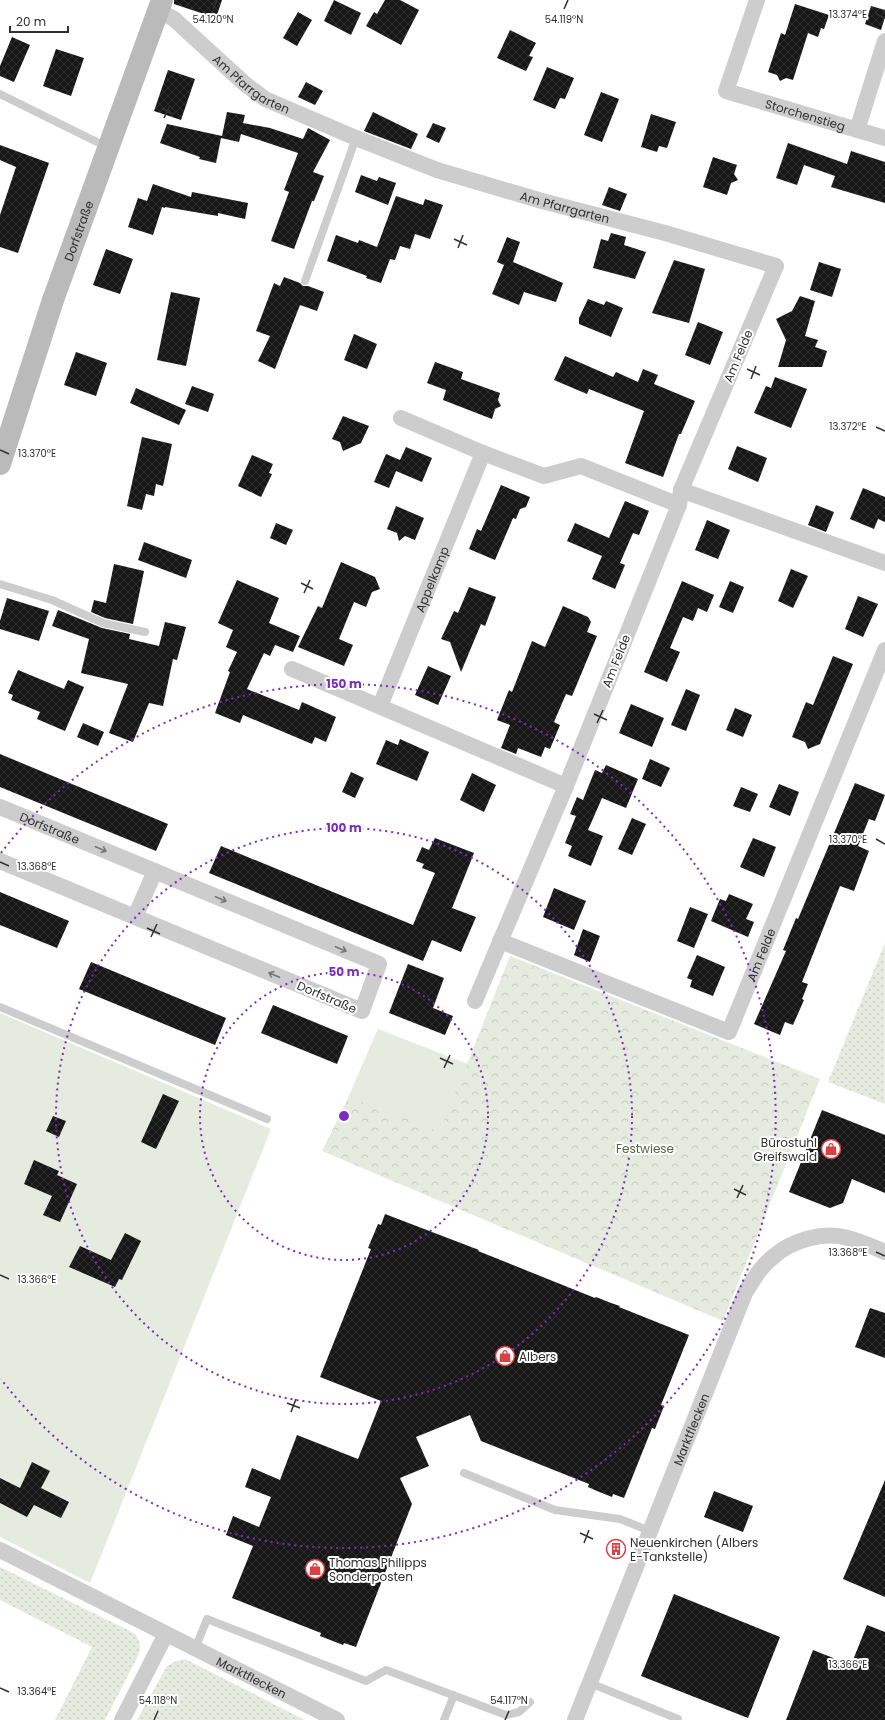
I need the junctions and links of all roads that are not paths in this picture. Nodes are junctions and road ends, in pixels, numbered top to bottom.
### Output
1 (757, 0) edge
2 (160, 5) edge
3 (885, 41) edge
4 (0, 94) edge
5 (857, 130) junction
6 (356, 138) junction
7 (885, 138) edge
8 (108, 148) junction
9 (776, 266) joint
10 (305, 281) dead end
11 (401, 418) dead end
12 (483, 453) junction
13 (0, 464) edge
14 (680, 498) junction
15 (885, 563) edge
16 (0, 584) edge
17 (145, 632) dead end
18 (885, 650) edge
19 (292, 669) dead end
20 (380, 706) junction
21 (566, 786) junction
22 (0, 807) edge
23 (0, 861) edge
24 (155, 871) junction
25 (135, 917) junction
26 (500, 941) junction
27 (475, 1001) dead end
28 (0, 1007) edge
29 (267, 1119) dead end
30 (885, 1252) edge
31 (464, 1473) dead end
32 (650, 1531) junction
33 (0, 1550) edge
34 (166, 1634) junction
35 (195, 1649) junction
36 (590, 1683) junction
37 (454, 1695) junction
38 (530, 1702) dead end
39 (678, 1719) dead end
40 (122, 1720) edge
41 (337, 1720) edge
42 (444, 1720) edge
43 (575, 1720) edge

1 - 5 street, Storchenstieg
2 - 6 street, Am Pfarrgarten
2 - 8 street, Dorfstraße
3 - 5 street
4 - 8 lane
5 - 7 street, Storchenstieg
6 - 9 street, Am Pfarrgarten
6 - 10 lane
8 - 13 street, Dorfstraße
9 - 14 street, Am Felde
11 - 12 street
12 - 14 street
12 - 20 street, Appelkamp
14 - 15 street
14 - 21 street, Am Felde
16 - 17 lane
18 - 26 street, Am Felde
19 - 20 street
20 - 21 street
21 - 26 street, Am Felde
22 -> 24 street, Dorfstraße
23 - 25 street, Dorfstraße
24 - 25 street
24 -> 25 street, Dorfstraße
26 - 27 street, Am Felde
28 - 29 lane
30 - 32 street, Marktflecken
31 - 32 lane
32 - 36 street, Marktflecken
33 - 34 street, Marktflecken
34 - 35 street, Marktflecken
34 - 40 street
35 - 37 lane
35 - 41 street, Marktflecken
36 - 39 lane
36 - 43 street, Marktflecken
37 - 38 lane
37 - 42 lane

